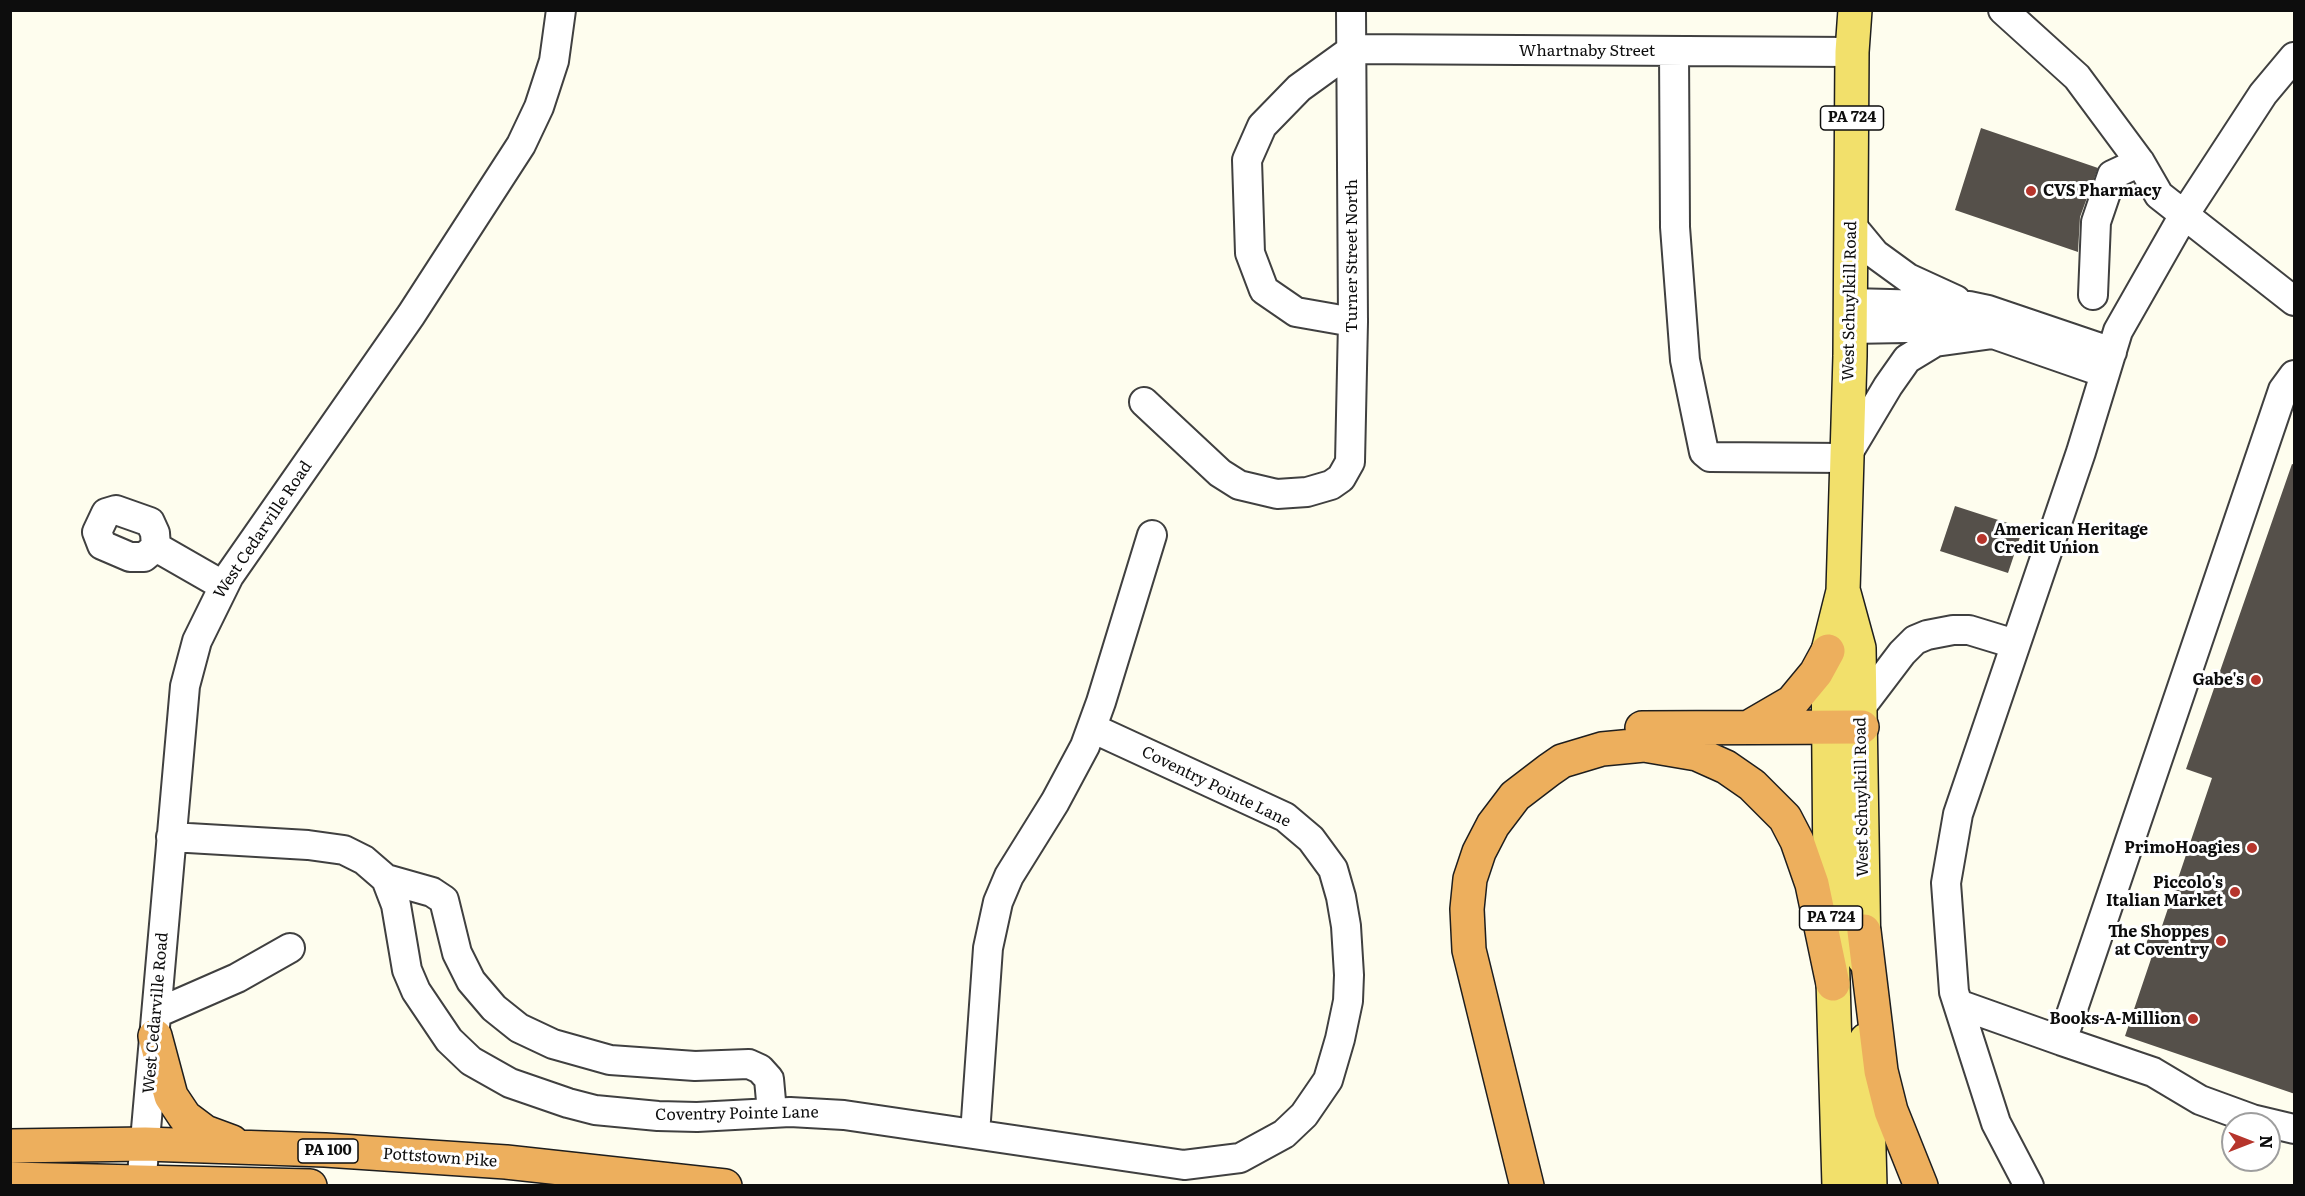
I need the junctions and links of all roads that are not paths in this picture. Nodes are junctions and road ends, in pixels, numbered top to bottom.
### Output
1 (561, 10) edge
2 (1855, 10) edge
3 (2002, 10) edge
4 (1351, 14) edge
5 (1353, 49) junction
6 (1674, 51) junction
7 (1852, 52) junction
8 (2295, 57) edge
9 (2140, 162) junction
10 (2184, 214) junction
11 (1851, 225) junction
12 (2093, 295) dead end
13 (2295, 301) edge
14 (1969, 306) junction
15 (1850, 316) junction
16 (1353, 322) junction
17 (1993, 334) junction
18 (2108, 362) junction
19 (2295, 375) edge
20 (1144, 402) dead end
21 (1845, 458) junction
22 (1152, 535) dead end
23 (156, 547) dead end
24 (224, 586) junction
25 (1844, 591) junction
26 (2015, 644) junction
27 (1828, 651) junction
28 (1862, 717) junction
29 (1828, 727) junction
30 (1092, 728) junction
31 (1748, 728) junction
32 (171, 837) junction
33 (386, 879) junction
34 (1864, 931) junction
35 (290, 948) dead end
36 (1833, 984) junction
37 (1958, 1005) junction
38 (156, 1025) junction
39 (2062, 1041) junction
40 (772, 1112) junction
41 (2295, 1129) edge
42 (975, 1134) junction
43 (145, 1144) junction
44 (10, 1146) edge
45 (248, 1148) junction
46 (10, 1179) edge
47 (142, 1183) edge
48 (310, 1185) edge
49 (724, 1185) edge
50 (1507, 1185) edge
51 (1527, 1185) edge
52 (1839, 1185) edge
53 (1870, 1185) edge
54 (1921, 1185) edge
55 (2029, 1185) edge

1 - 24 street, West Cedarville Road
2 - 7 main road, West Schuylkill Road / PA 724
3 - 9 street
4 - 5 street
5 - 6 street, Whartnaby Street
5 - 16 street, Turner Street North
5 - 16 street
6 - 7 street, Whartnaby Street
6 - 21 street
7 - 11 main road, West Schuylkill Road / PA 724
8 - 10 street
9 - 10 street
9 - 12 street
10 - 13 street
10 - 18 street
11 - 14 street
11 - 15 main road, West Schuylkill Road / PA 724
14 - 15 street
14 - 18 street
15 - 17 street
15 - 21 main road, West Schuylkill Road / PA 724
16 - 20 street, Turner Street North
17 - 18 street
17 - 21 street
18 - 26 street
19 - 39 street
21 - 25 main road, West Schuylkill Road / PA 724
22 - 30 street
23 - 24 street
24 - 32 street, West Cedarville Road
25 - 27 main road, West Schuylkill Road / PA 724
25 - 28 main road, West Schuylkill Road / PA 724
26 - 28 street
26 - 37 street
27 - 29 main road, West Schuylkill Road / PA 724
27 - 31 highway
28 - 29 highway
28 - 34 main road, West Schuylkill Road / PA 724
29 - 31 highway
29 - 36 main road, West Schuylkill Road / PA 724
30 - 42 street
30 - 42 street, Coventry Pointe Lane
31 - 50 highway
32 - 33 street, Coventry Pointe Lane
32 - 38 street, West Cedarville Road
33 - 40 street
33 - 40 street, Coventry Pointe Lane
34 - 53 main road, West Schuylkill Road / PA 724
34 - 54 highway
35 - 38 street
36 - 51 highway
36 - 52 main road, West Schuylkill Road / PA 724
37 - 39 street
37 - 55 street
38 - 43 street, West Cedarville Road
38 - 45 highway
39 - 41 street
40 - 42 street, Coventry Pointe Lane
43 - 44 highway, Pottstown Pike / PA 100
43 - 45 highway, Pottstown Pike / PA 100
43 - 47 street, West Cedarville Road
45 - 49 highway, Pottstown Pike / PA 100
46 - 47 highway, PA 100
47 - 48 highway, PA 100

